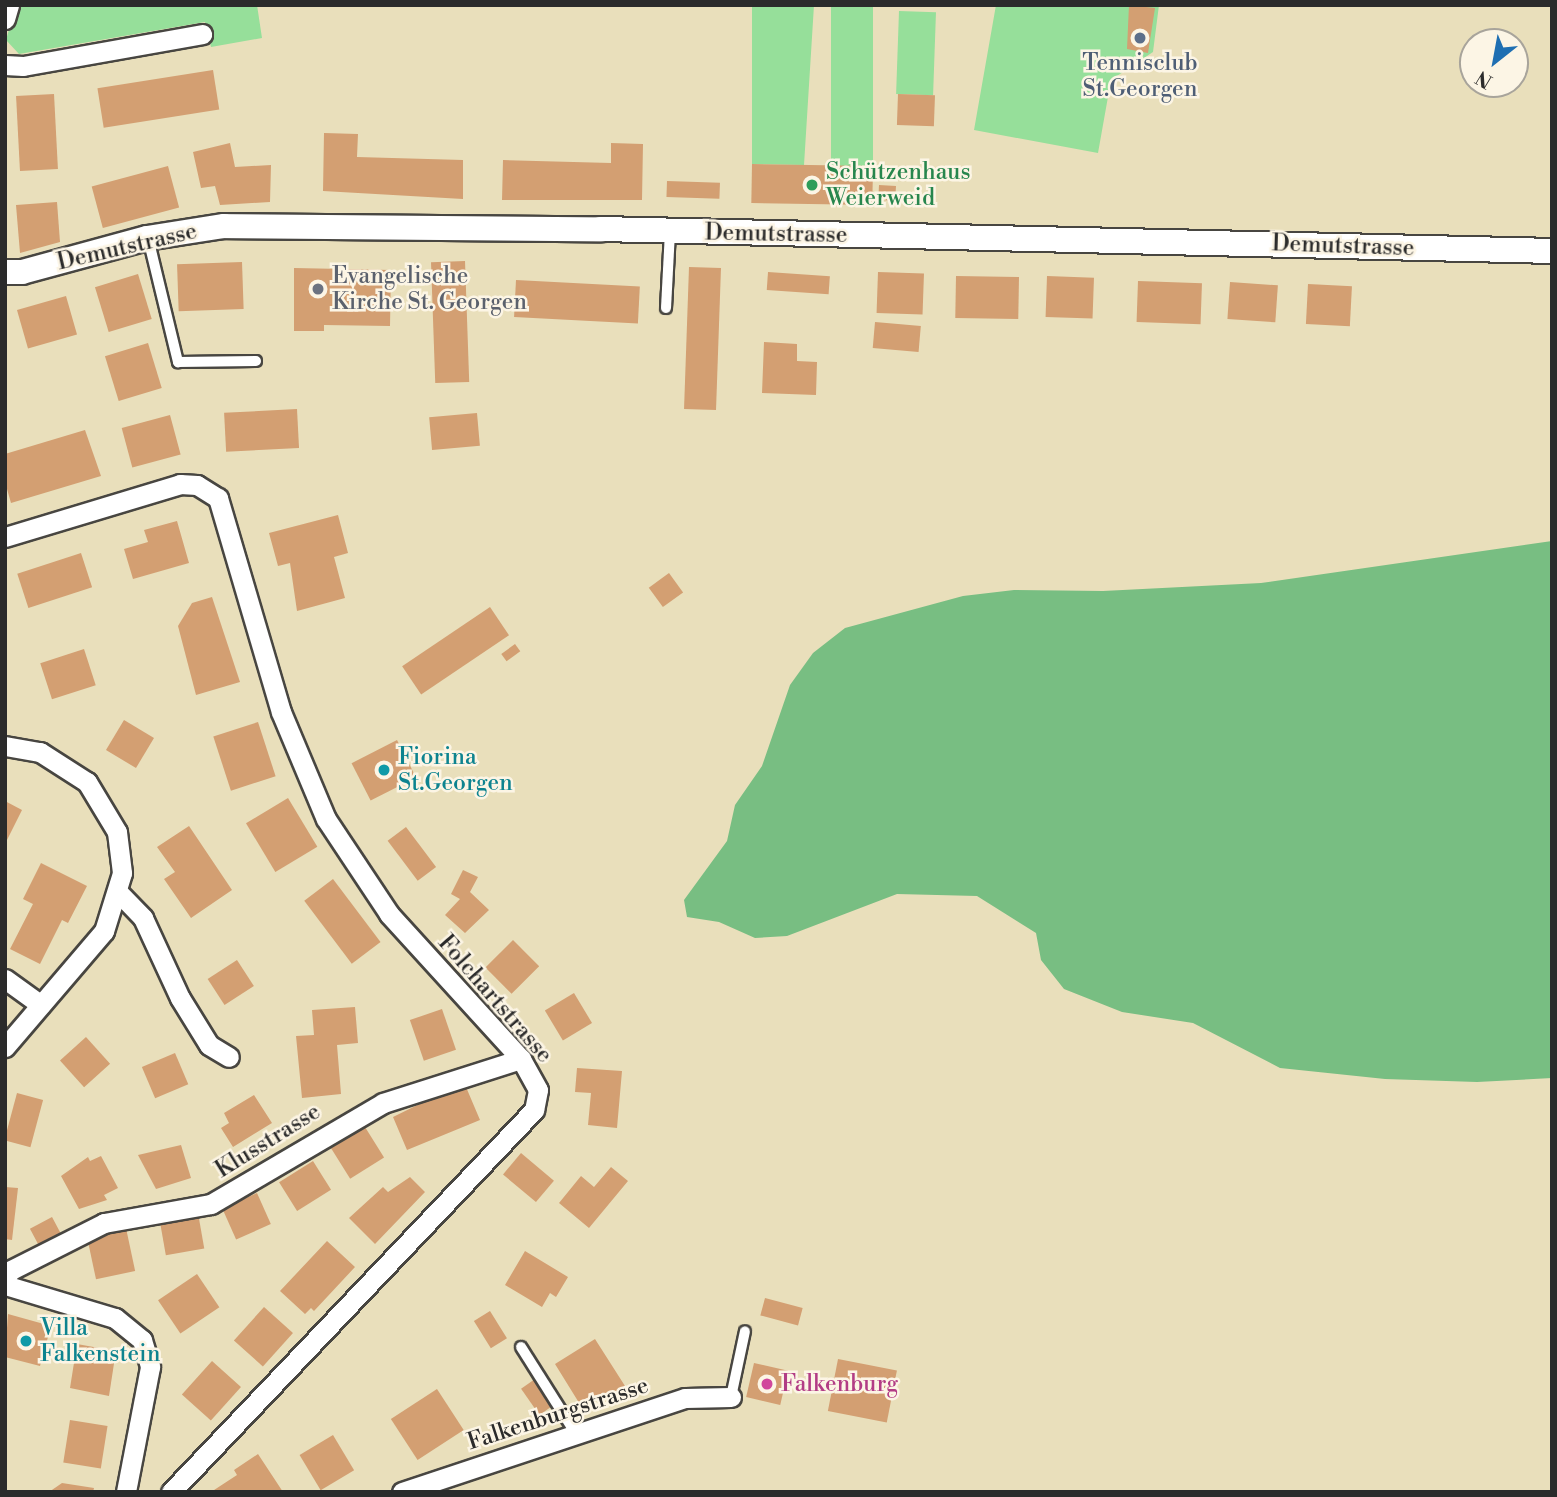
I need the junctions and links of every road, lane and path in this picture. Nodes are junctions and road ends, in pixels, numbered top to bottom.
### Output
1 (9, 5) edge
2 (5, 19) edge
3 (202, 34) dead end
4 (5, 65) edge
5 (670, 232) junction
6 (148, 238) junction
7 (1552, 251) edge
8 (5, 272) edge
9 (666, 308) dead end
10 (256, 361) dead end
11 (5, 537) edge
12 (5, 746) edge
13 (119, 893) junction
14 (5, 979) edge
15 (41, 1005) junction
16 (5, 1047) edge
17 (229, 1057) dead end
18 (521, 1059) junction
19 (5, 1277) edge
20 (5, 1284) edge
21 (745, 1331) dead end
22 (522, 1347) dead end
23 (731, 1397) joint
24 (576, 1434) junction
25 (126, 1492) edge
26 (170, 1492) edge
27 (402, 1492) edge

1 - 2 street
3 - 4 street
5 - 6 street, Demutstrasse
5 - 7 street, Demutstrasse
5 - 9 lane
6 - 8 street, Demutstrasse
6 - 10 lane
11 - 18 street, Folchartstrasse
12 - 13 street
13 - 15 street
13 - 17 street
14 - 15 street
15 - 16 street
18 - 19 street, Klusstrasse
18 - 26 street, Folchartstrasse
20 - 25 street
21 - 23 lane
22 - 24 lane
23 - 24 street, Falkenburgstrasse
24 - 27 street, Falkenburgstrasse

